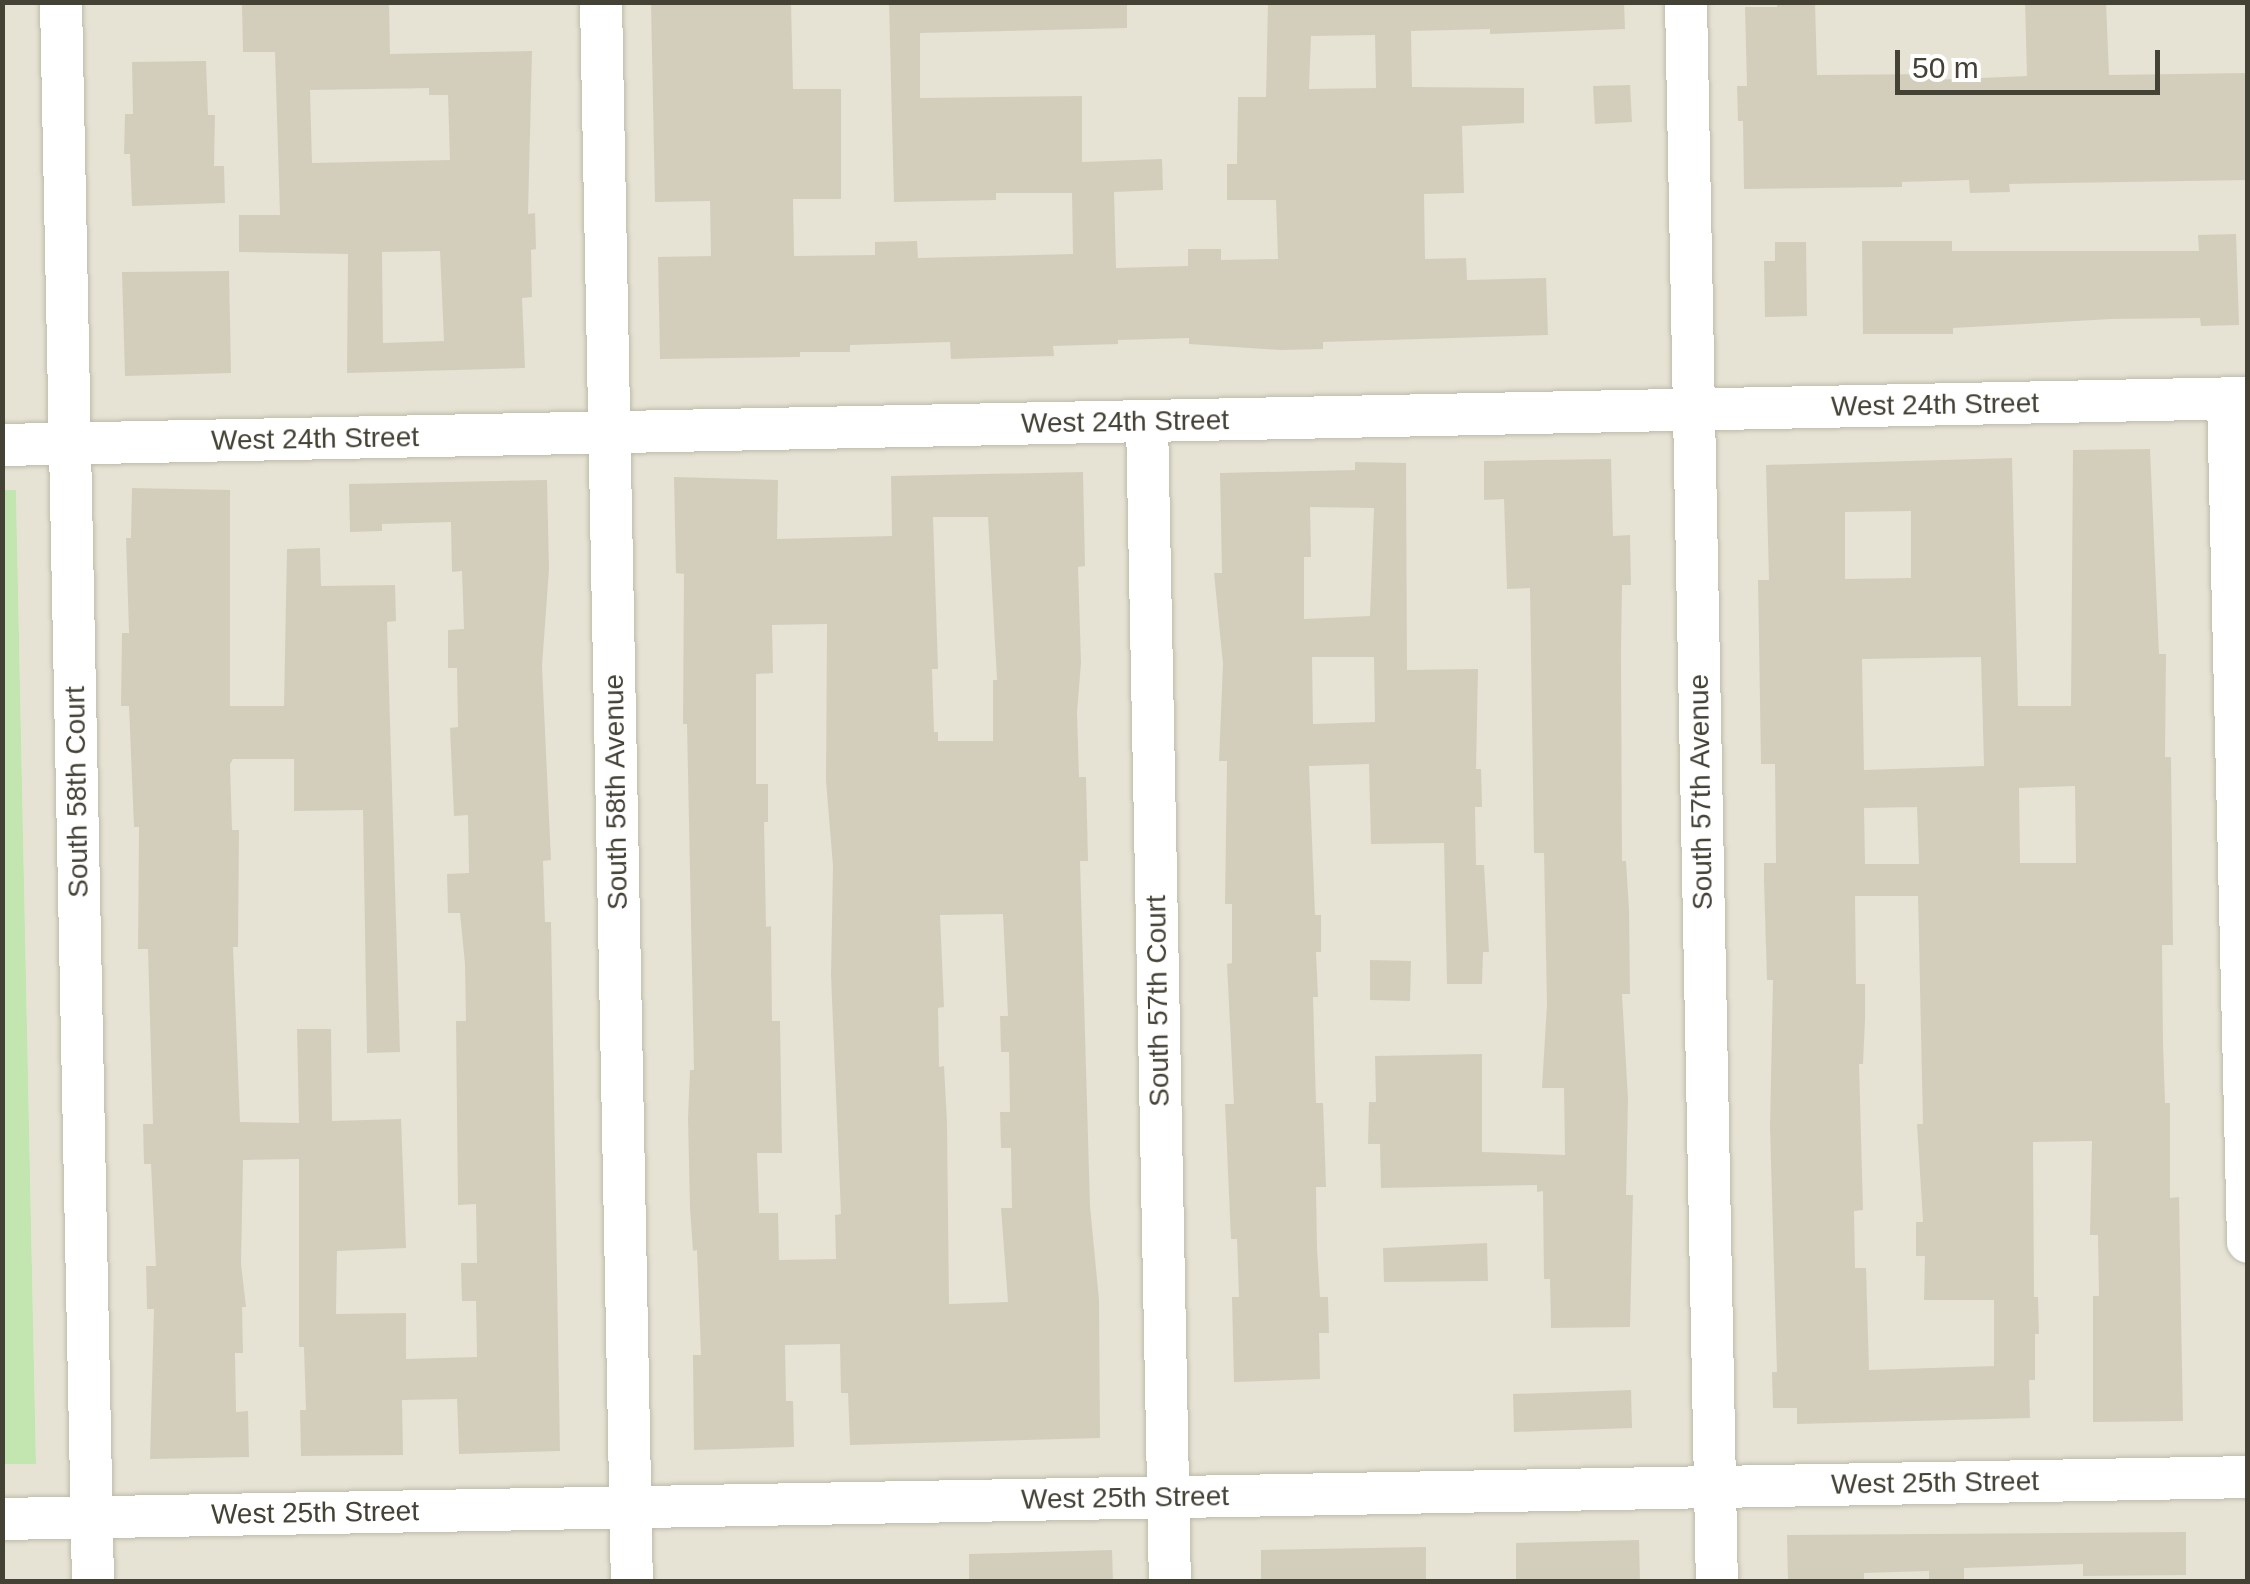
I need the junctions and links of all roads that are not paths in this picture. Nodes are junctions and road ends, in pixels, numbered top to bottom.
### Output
1 (61, 2) edge
2 (601, 2) edge
3 (1686, 2) edge
4 (2238, 398) edge
5 (1694, 410) junction
6 (1147, 421) junction
7 (609, 432) junction
8 (70, 444) junction
9 (2, 445) edge
10 (2248, 1242) edge
11 (2248, 1477) edge
12 (1715, 1487) junction
13 (1168, 1497) junction
14 (631, 1507) junction
15 (91, 1518) junction
16 (2, 1519) edge
17 (92, 1582) edge
18 (632, 1582) edge
19 (1170, 1582) edge
20 (1717, 1582) edge

1 - 8 street, South 58th Court
2 - 7 street, South 58th Avenue
3 - 5 street, South 57th Avenue
4 - 5 street, West 24th Street
4 - 10 street
5 - 6 street, West 24th Street
5 - 12 street, South 57th Avenue
6 - 7 street, West 24th Street
6 - 13 street, South 57th Court
7 - 8 street, West 24th Street
7 - 14 street, South 58th Avenue
8 - 9 street, West 24th Street
8 - 15 street, South 58th Court
11 - 12 street, West 25th Street
12 - 13 street, West 25th Street
12 - 20 street, South 57th Avenue
13 - 14 street, West 25th Street
13 - 19 street, South 57th Court
14 - 15 street, West 25th Street
14 - 18 street, South 58th Avenue
15 - 16 street, West 25th Street
15 - 17 street, South 58th Court

